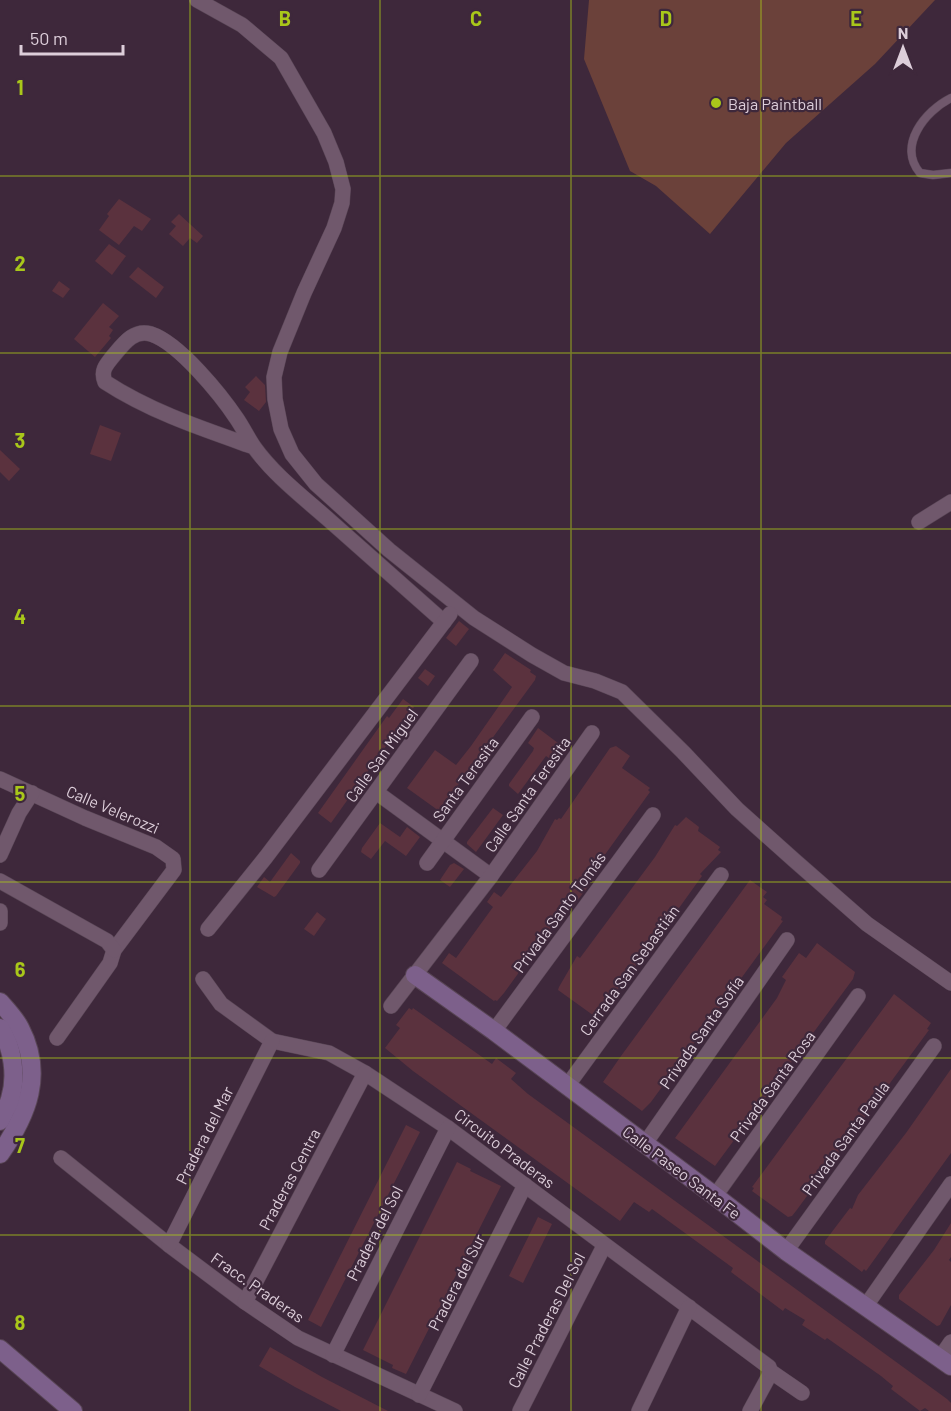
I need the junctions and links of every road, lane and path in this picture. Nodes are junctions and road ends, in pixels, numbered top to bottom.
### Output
1 (197, 0) edge
2 (951, 98) edge
3 (951, 173) edge
4 (254, 447) junction
5 (951, 502) edge
6 (919, 522) dead end
7 (458, 605) junction
8 (444, 622) junction
9 (471, 661) dead end
10 (532, 717) dead end
11 (592, 733) dead end
12 (0, 779) edge
13 (376, 792) junction
14 (32, 793) junction
15 (653, 815) dead end
16 (442, 840) junction
17 (0, 855) edge
18 (427, 863) dead end
19 (319, 870) dead end
20 (721, 875) dead end
21 (491, 876) junction
22 (0, 881) edge
23 (0, 911) edge
24 (0, 923) edge
25 (208, 929) dead end
26 (787, 940) dead end
27 (114, 950) junction
28 (415, 975) junction
29 (202, 979) dead end
30 (951, 983) edge
31 (858, 996) dead end
32 (0, 1002) edge
33 (391, 1006) dead end
34 (0, 1028) edge
35 (494, 1031) junction
36 (57, 1038) dead end
37 (272, 1041) junction
38 (934, 1046) dead end
39 (365, 1073) junction
40 (567, 1086) junction
41 (0, 1121) edge
42 (448, 1128) junction
43 (644, 1145) junction
44 (0, 1154) edge
45 (61, 1158) dead end
46 (951, 1184) edge
47 (525, 1185) junction
48 (715, 1196) junction
49 (169, 1245) junction
50 (604, 1246) junction
51 (786, 1251) junction
52 (245, 1302) junction
53 (688, 1307) junction
54 (865, 1307) junction
55 (951, 1342) edge
56 (0, 1349) edge
57 (333, 1355) junction
58 (945, 1362) edge
59 (770, 1374) junction
60 (802, 1393) dead end
61 (419, 1395) junction
62 (73, 1411) edge
63 (455, 1411) edge
64 (520, 1411) edge
65 (639, 1411) edge
66 (750, 1411) edge

1 - 7 street
2 - 3 lane
4 - 4 street
4 - 8 street
5 - 6 street
7 - 8 street
7 - 30 street
8 - 25 street
9 - 13 street, Calle San Miguel
10 - 16 street, Santa Teresita
11 - 21 street, Calle Santa Teresita
12 - 14 street, Calle Velerozzi
13 - 16 street, Calle Santa Teresita
13 - 19 street, Calle San Miguel
14 - 17 street
14 - 27 street, Calle Velerozzi
15 - 35 street, Privada Santo Tomás
16 - 18 street, Santa Teresita
16 - 21 street, Calle Santa Teresita
20 - 40 street, Cerrada San Sebastián
21 - 28 street, Calle Santa Teresita
22 - 27 street
23 - 24 street
26 - 43 street, Privada Santa Sofía
27 - 36 street
28 - 33 street, Calle Santa Teresita
28 - 35 street, Calle Paseo Santa Fe
29 - 37 street, Circuito Praderas
31 - 48 street, Privada Santa Rosa
32 - 44 street
34 - 41 street
35 - 40 street, Calle Paseo Santa Fe
37 - 39 street, Circuito Praderas
37 - 49 street, Pradera del Mar
38 - 51 street, Privada Santa Paula
39 - 42 street, Circuito Praderas
39 - 52 street, Praderas Centra
40 - 43 street, Calle Paseo Santa Fe
42 - 47 street, Circuito Praderas
42 - 57 street, Pradera del Sol
43 - 48 street, Calle Paseo Santa Fe
45 - 49 street, Fracc. Praderas
46 - 54 street
47 - 50 street, Circuito Praderas
47 - 61 street, Pradera del Sur
48 - 51 street, Calle Paseo Santa Fe
49 - 52 street, Fracc. Praderas
50 - 53 street, Circuito Praderas
50 - 64 street, Calle Praderas Del Sol
51 - 54 street, Calle Paseo Santa Fe
52 - 57 street, Fracc. Praderas
53 - 59 street, Circuito Praderas
53 - 65 street
54 - 58 street, Calle Paseo Santa Fe
55 - 58 street
56 - 62 street
57 - 61 street, Fracc. Praderas
59 - 60 street, Circuito Praderas
59 - 66 street
61 - 63 street, Fracc. Praderas

